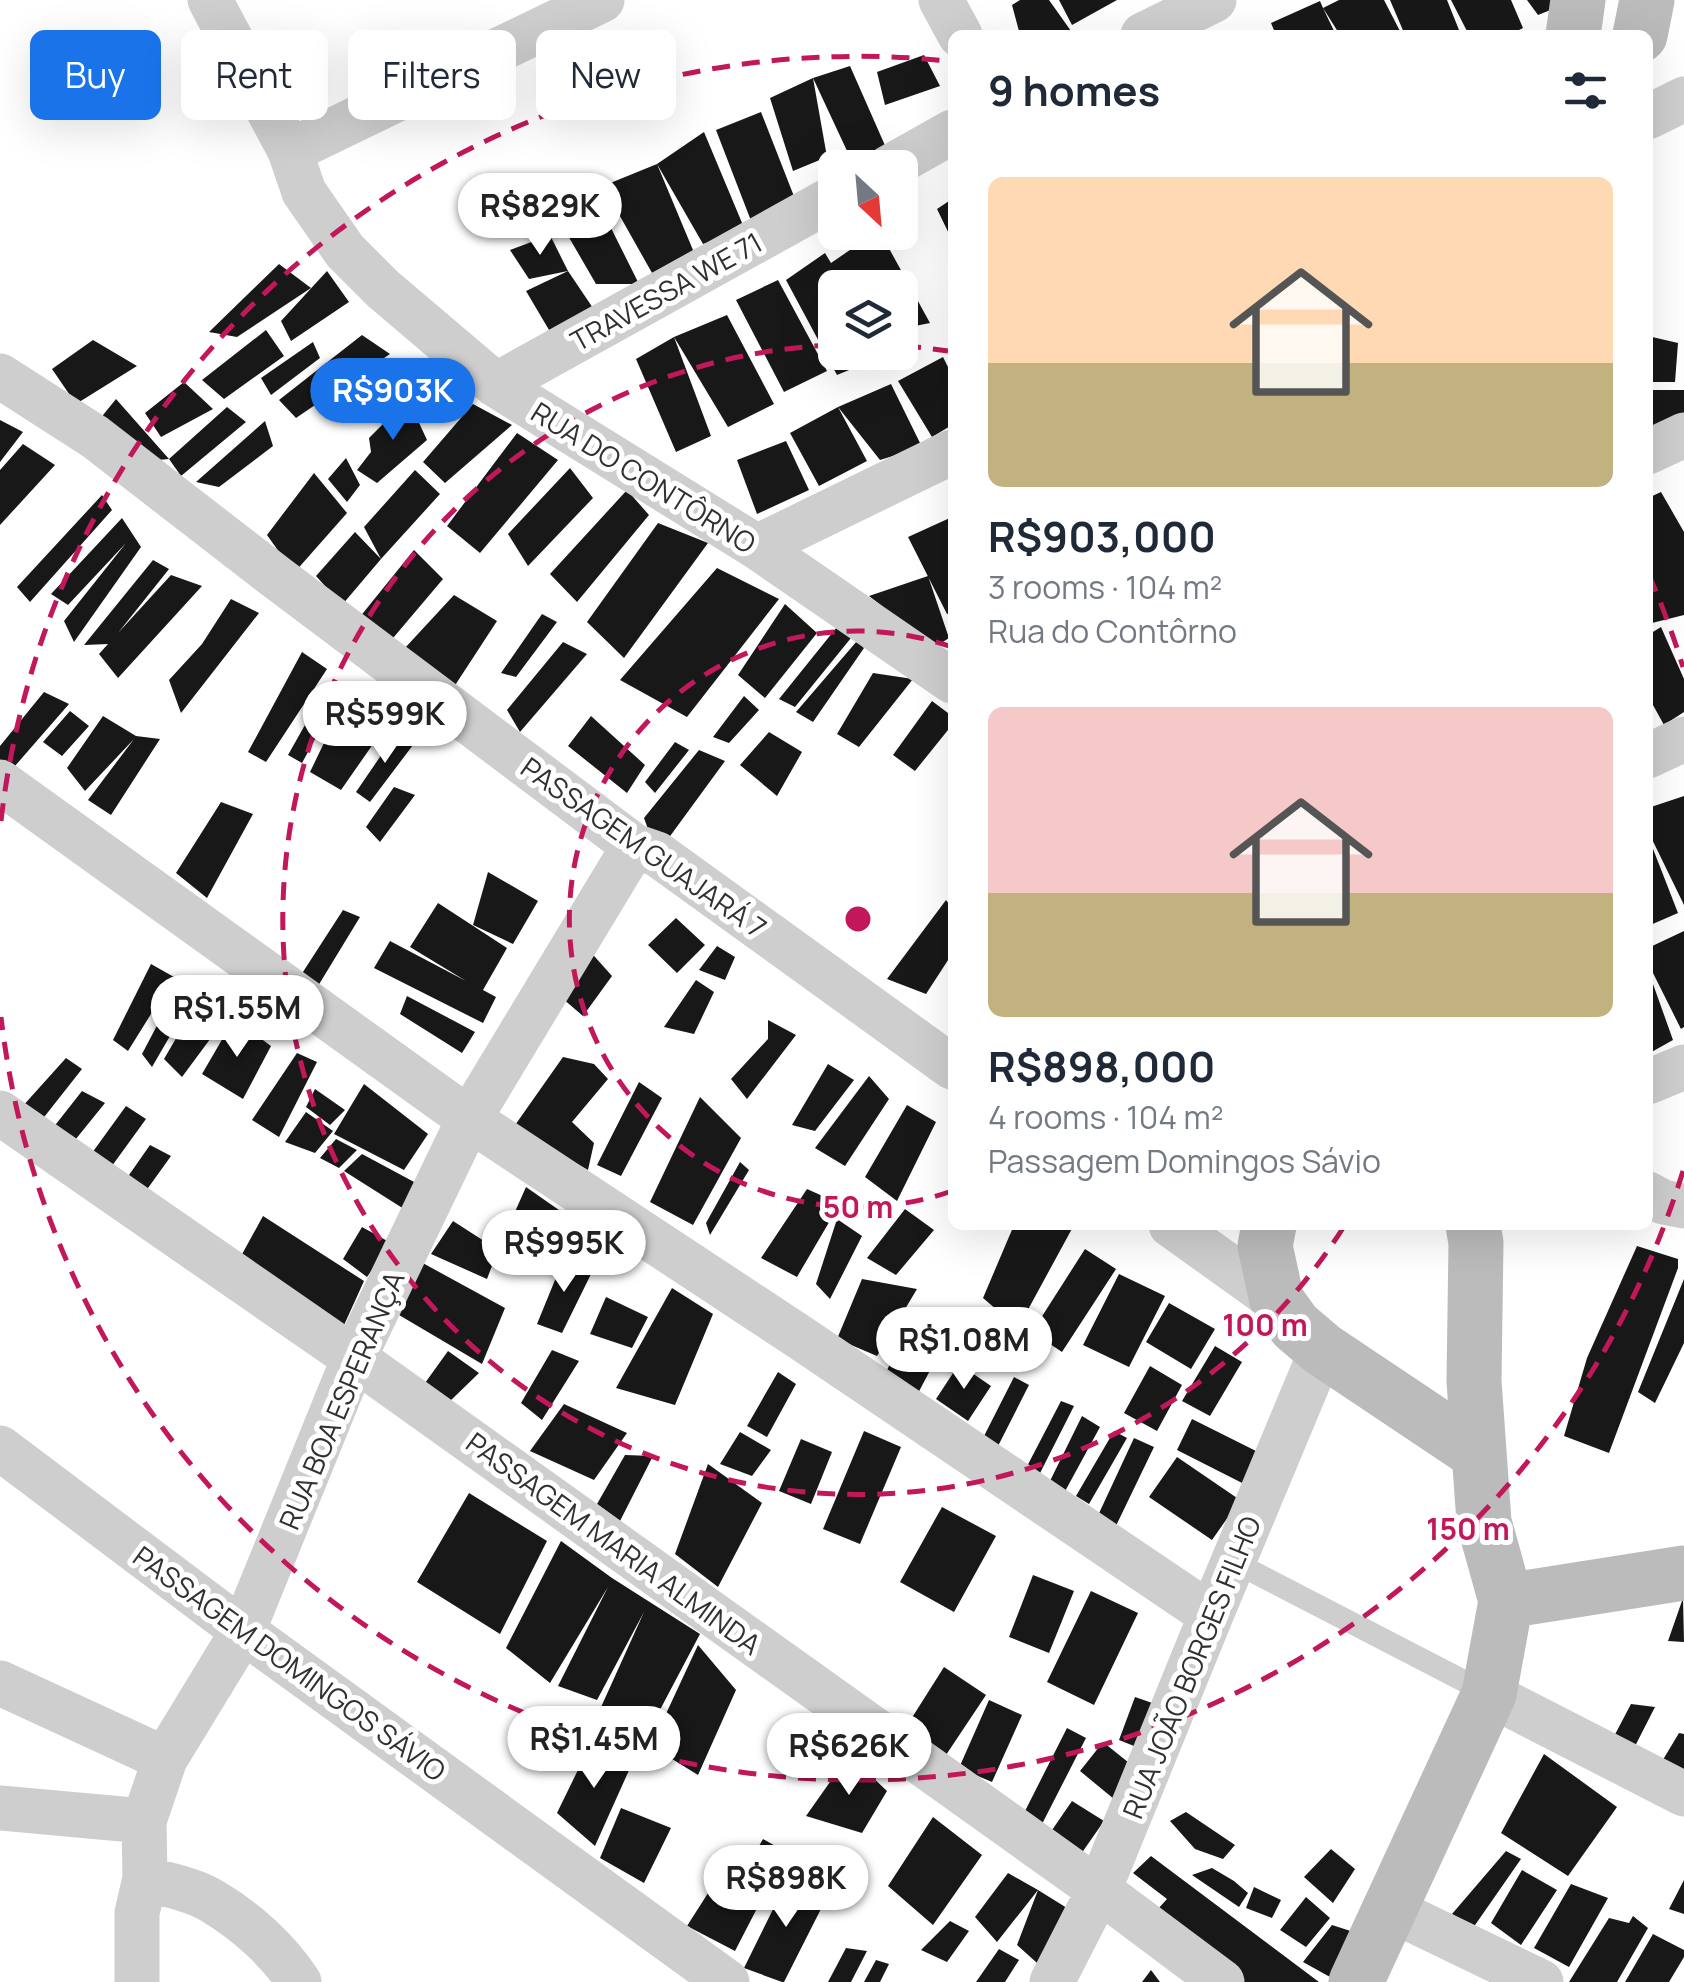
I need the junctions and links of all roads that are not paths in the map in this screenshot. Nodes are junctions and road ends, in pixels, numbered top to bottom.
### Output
1 (210, 0) edge
2 (602, 0) edge
3 (941, 0) edge
4 (1214, 0) edge
5 (1578, 0) edge
6 (1647, 0) edge
7 (957, 30) edge
8 (1153, 30) edge
9 (1574, 30) edge
10 (1641, 30) edge
11 (1684, 99) edge
12 (1653, 114) edge
13 (948, 134) edge
14 (290, 151) junction
15 (918, 151) edge
16 (818, 206) edge
17 (0, 376) edge
18 (496, 385) junction
19 (1684, 434) edge
20 (1653, 450) edge
21 (948, 454) edge
22 (757, 547) junction
23 (948, 678) edge
24 (1684, 739) edge
25 (1653, 754) edge
26 (0, 782) edge
27 (634, 846) junction
28 (948, 1064) edge
29 (1684, 1067) edge
30 (1653, 1080) edge
31 (0, 1112) edge
32 (470, 1118) junction
33 (1653, 1197) edge
34 (1684, 1206) edge
35 (1179, 1230) edge
36 (1268, 1230) edge
37 (1475, 1230) edge
38 (1277, 1301) junction
39 (1322, 1349) junction
40 (354, 1358) junction
41 (0, 1448) edge
42 (1479, 1454) junction
43 (1234, 1562) junction
44 (1684, 1572) edge
45 (1506, 1601) junction
46 (1211, 1615) junction
47 (243, 1631) junction
48 (0, 1683) edge
49 (1488, 1694) junction
50 (165, 1760) junction
51 (1684, 1794) edge
52 (0, 1808) edge
53 (144, 1821) junction
54 (144, 1878) junction
55 (1099, 1890) junction
56 (1390, 1910) junction
57 (137, 1982) edge
58 (299, 1982) edge
59 (727, 1982) edge
60 (1052, 1982) edge
61 (1222, 1982) edge
62 (1356, 1982) edge
63 (1540, 1982) edge

1 - 14 street, RUA DO CONTÔRNO
2 - 14 street
3 - 7 street
4 - 8 street
5 - 9 main road
6 - 10 main road
11 - 12 street
13 - 15 street
14 - 18 street, RUA DO CONTÔRNO
16 - 18 street, TRAVESSA WE 71
17 - 27 street, PASSAGEM GUAJARÁ 7
18 - 22 street, RUA DO CONTÔRNO
19 - 20 street
21 - 22 street
22 - 23 street, RUA DO CONTÔRNO
24 - 25 street
26 - 32 street
27 - 28 street, PASSAGEM GUAJARÁ 7
27 - 32 street, RUA BOA ESPERANÇA
29 - 30 street
31 - 40 street, PASSAGEM MARIA ALMINDA
32 - 40 street, RUA BOA ESPERANÇA
32 - 46 street
33 - 34 street
35 - 38 street
36 - 38 main road
37 - 42 main road
38 - 39 main road
39 - 42 main road
39 - 43 street, RUA JOÃO BORGES FILHO
40 - 47 street, RUA BOA ESPERANÇA
40 - 55 street, PASSAGEM MARIA ALMINDA
41 - 47 street, PASSAGEM DOMINGOS SÁVIO
42 - 45 main road
43 - 46 street, RUA JOÃO BORGES FILHO
43 - 49 lane
44 - 45 main road
45 - 49 main road
46 - 55 street, RUA JOÃO BORGES FILHO
47 - 50 street, RUA BOA ESPERANÇA
47 - 59 street, PASSAGEM DOMINGOS SÁVIO
48 - 50 street
49 - 51 street
49 - 56 main road
50 - 53 street, RUA BOA ESPERANÇA
52 - 53 street
53 - 54 street, RUA BOA ESPERANÇA
54 - 57 street, RUA BOA ESPERANÇA
54 - 58 street
55 - 60 street, RUA JOÃO BORGES FILHO
55 - 61 street, PASSAGEM MARIA ALMINDA
56 - 62 main road
56 - 63 street

